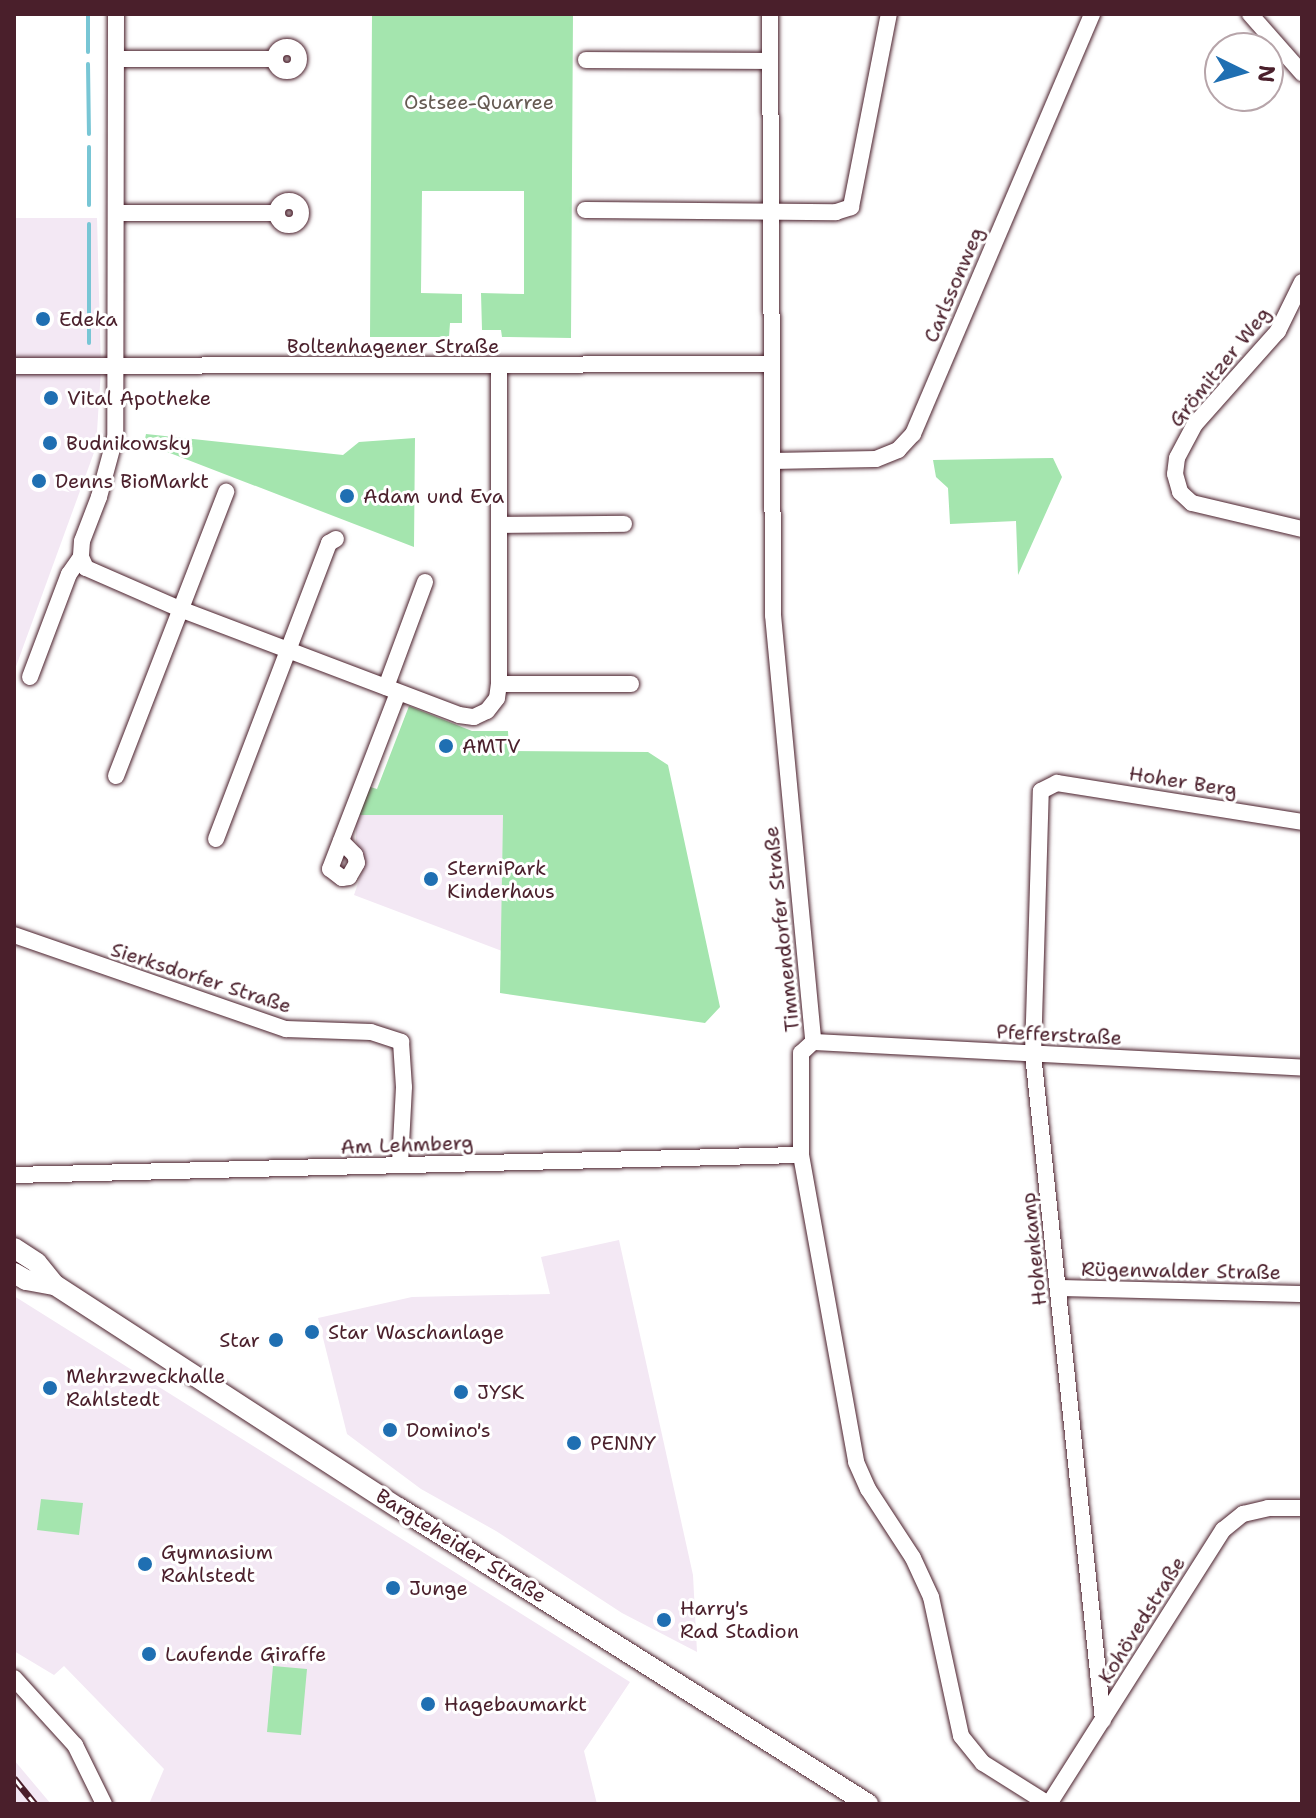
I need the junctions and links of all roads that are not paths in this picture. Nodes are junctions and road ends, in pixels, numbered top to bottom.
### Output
1 (116, 14) edge
2 (770, 14) edge
3 (889, 14) edge
4 (1092, 14) edge
5 (1250, 14) edge
6 (116, 59) junction
7 (275, 59) dead end
8 (586, 60) dead end
9 (770, 61) junction
10 (1302, 73) edge
11 (585, 210) dead end
12 (116, 213) junction
13 (277, 213) dead end
14 (771, 213) junction
15 (1302, 282) edge
16 (772, 364) junction
17 (116, 365) junction
18 (14, 366) edge
19 (499, 366) junction
20 (772, 461) junction
21 (226, 492) dead end
22 (624, 524) dead end
23 (500, 525) junction
24 (1302, 529) edge
25 (336, 539) dead end
26 (81, 557) junction
27 (425, 582) dead end
28 (180, 609) junction
29 (287, 651) junction
30 (30, 677) dead end
31 (499, 684) junction
32 (631, 684) dead end
33 (392, 690) junction
34 (116, 776) dead end
35 (1057, 783) joint
36 (1302, 822) edge
37 (216, 839) dead end
38 (341, 841) dead end
39 (14, 935) edge
40 (813, 1042) junction
41 (1033, 1054) junction
42 (1302, 1068) edge
43 (801, 1155) junction
44 (400, 1164) junction
45 (14, 1175) edge
46 (14, 1248) edge
47 (14, 1273) edge
48 (55, 1285) junction
49 (1059, 1288) junction
50 (1302, 1294) edge
51 (1302, 1508) edge
52 (14, 1678) edge
53 (14, 1693) edge
54 (35, 1701) junction
55 (1103, 1720) junction
56 (104, 1804) edge
57 (868, 1804) edge
58 (1048, 1804) edge

1 - 6 street
2 - 9 street, Timmendorfer Straße
3 - 14 street
4 - 20 street, Carlssonweg
5 - 10 street
6 - 7 street
6 - 12 street
8 - 9 street
9 - 14 street, Timmendorfer Straße
11 - 14 street
12 - 13 street
12 - 17 street
14 - 16 street, Timmendorfer Straße
15 - 24 street, Grömitzer Weg
16 - 19 street, Boltenhagener Straße
16 - 20 street, Timmendorfer Straße
17 - 18 street, Boltenhagener Straße
17 - 19 street, Boltenhagener Straße
17 - 26 street
19 - 23 street
20 - 40 street, Timmendorfer Straße
21 - 28 street
22 - 23 street
23 - 31 street
25 - 29 street
26 - 28 street
26 - 30 street
27 - 33 street
28 - 29 street
28 - 34 street
29 - 33 street
29 - 37 street
31 - 32 street
31 - 33 street
33 - 38 street
35 - 36 street, Hoher Berg
35 - 41 street, Hohenkamp
39 - 44 street, Sierksdorfer Straße
40 - 41 street, Pfefferstraße
40 - 43 street, Timmendorfer Straße
41 - 42 street, Pfefferstraße
41 - 49 street, Hohenkamp
43 - 44 street, Am Lehmberg
43 - 58 street, Timmendorfer Straße
44 - 45 street, Am Lehmberg
46 - 48 main road, Bargteheider Straße
47 - 48 main road, Bargteheider Straße
48 - 57 main road, Bargteheider Straße
49 - 50 street, Rügenwalder Straße
49 - 55 street, Hohenkamp
51 - 55 street, Kohövedstraße
52 - 54 street
53 - 54 street
54 - 56 street
55 - 58 street, Kohövedstraße

